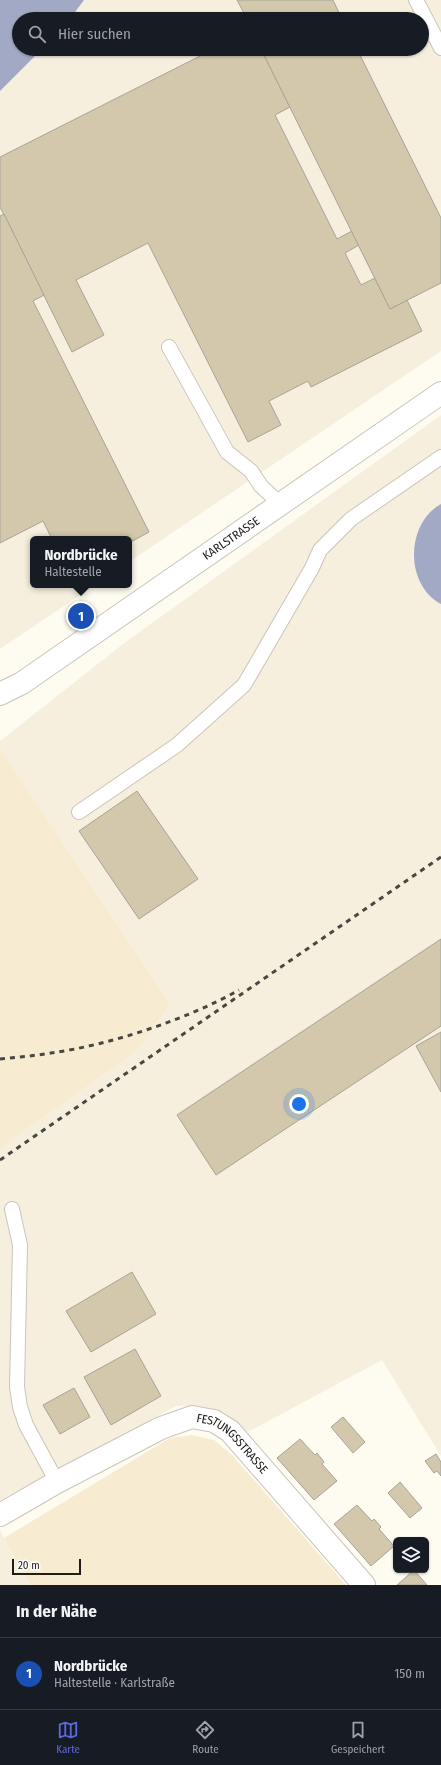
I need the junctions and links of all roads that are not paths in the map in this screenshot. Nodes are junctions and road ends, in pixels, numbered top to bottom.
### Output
1 (416, 0) edge
2 (422, 12) edge
3 (429, 25) edge
4 (441, 48) edge
5 (169, 347) dead end
6 (441, 393) edge
7 (441, 457) edge
8 (280, 504) junction
9 (22, 683) junction
10 (0, 694) edge
11 (0, 706) edge
12 (79, 812) dead end
13 (12, 1209) dead end
14 (57, 1482) junction
15 (0, 1515) edge
16 (364, 1585) edge

1 - 2 lane
3 - 4 lane
5 - 8 lane
6 - 8 street, KARLSTRASSE
7 - 12 lane
8 - 9 street, KARLSTRASSE
9 - 10 street, KARLSTRASSE
9 - 11 street, KARLSTRASSE
13 - 14 lane
14 - 15 street, FESTUNGSSTRASSE
14 - 16 street, FESTUNGSSTRASSE

